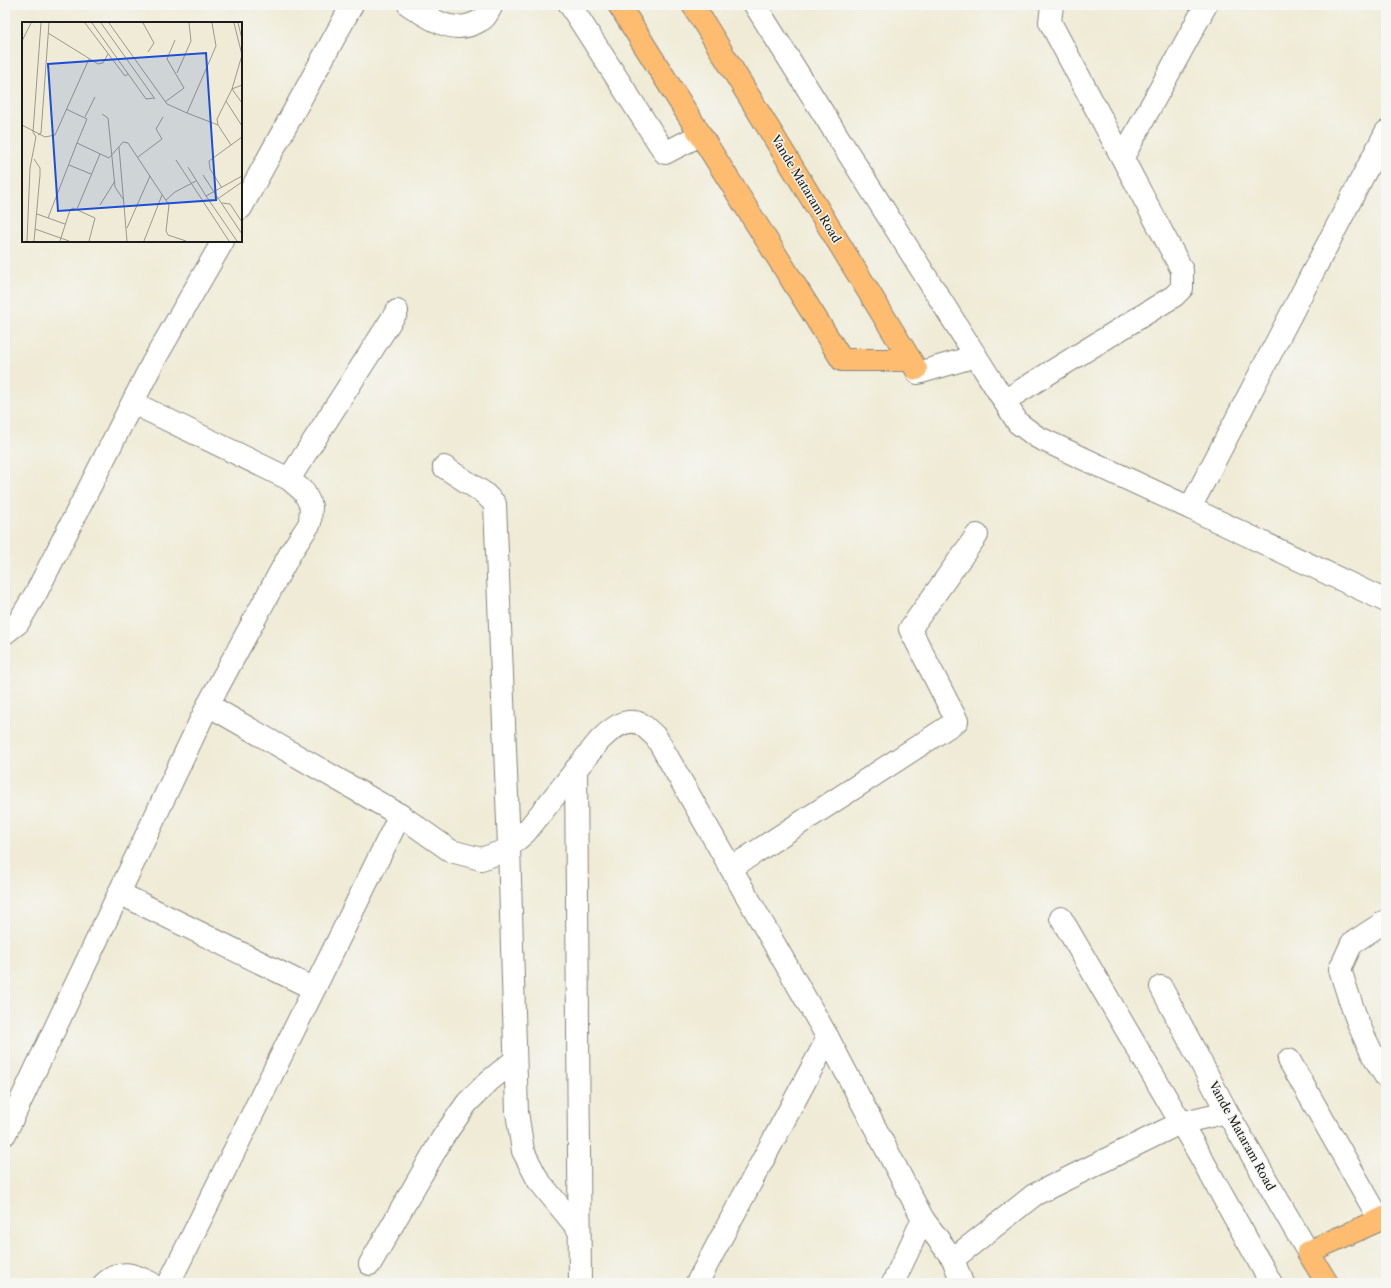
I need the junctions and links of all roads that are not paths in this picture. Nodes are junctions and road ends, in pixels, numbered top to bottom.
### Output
1 (352, 5) edge
2 (409, 5) edge
3 (492, 5) edge
4 (570, 5) edge
5 (619, 5) edge
6 (693, 5) edge
7 (755, 5) edge
8 (1052, 5) edge
9 (1206, 5) edge
10 (1386, 132) edge
11 (700, 135) junction
12 (1123, 157) junction
13 (242, 206) edge
14 (222, 242) edge
15 (397, 311) dead end
16 (976, 356) junction
17 (914, 366) junction
18 (1004, 401) junction
19 (133, 403) junction
20 (444, 467) dead end
21 (289, 479) junction
22 (1190, 508) junction
23 (977, 535) dead end
24 (1386, 600) edge
25 (5, 632) edge
26 (208, 705) junction
27 (576, 770) junction
28 (400, 815) junction
29 (509, 846) junction
30 (731, 868) junction
31 (119, 893) junction
32 (1061, 918) dead end
33 (1386, 921) edge
34 (1161, 988) dead end
35 (314, 989) junction
36 (828, 1038) junction
37 (515, 1060) junction
38 (1289, 1060) dead end
39 (1386, 1077) edge
40 (1227, 1112) junction
41 (1180, 1123) junction
42 (5, 1134) edge
43 (923, 1219) junction
44 (1384, 1223) edge
45 (579, 1230) junction
46 (1308, 1252) junction
47 (953, 1259) junction
48 (370, 1264) dead end
49 (105, 1283) edge
50 (152, 1283) edge
51 (169, 1283) edge
52 (580, 1283) edge
53 (697, 1283) edge
54 (893, 1283) edge
55 (962, 1283) edge
56 (1271, 1283) edge
57 (1327, 1283) edge

1 - 13 street
2 - 3 street
4 - 11 street
5 - 11 main road
6 - 17 main road, Vande Mataram Road
7 - 16 street
8 - 12 street
9 - 12 street
10 - 22 street
11 - 17 main road
12 - 18 street
14 - 19 street
15 - 21 street
16 - 17 street
16 - 18 street
18 - 22 street
19 - 21 street
19 - 25 street
20 - 29 street
21 - 26 street
22 - 24 street
23 - 30 street
26 - 28 street
26 - 31 street
27 - 29 street
27 - 30 street
27 - 45 street
28 - 29 street
28 - 35 street
29 - 37 street
30 - 36 street
31 - 35 street
31 - 42 street
32 - 41 street
33 - 39 street
34 - 40 street, Vande Mataram Road
35 - 51 street
36 - 43 street
36 - 53 street
37 - 45 street
37 - 48 street
38 - 44 street
40 - 41 street
40 - 46 street, Vande Mataram Road
41 - 47 street
41 - 56 street
43 - 47 street
43 - 54 street
44 - 46 main road
45 - 52 street
46 - 57 main road, Vande Mataram Road
47 - 55 street
49 - 50 street

